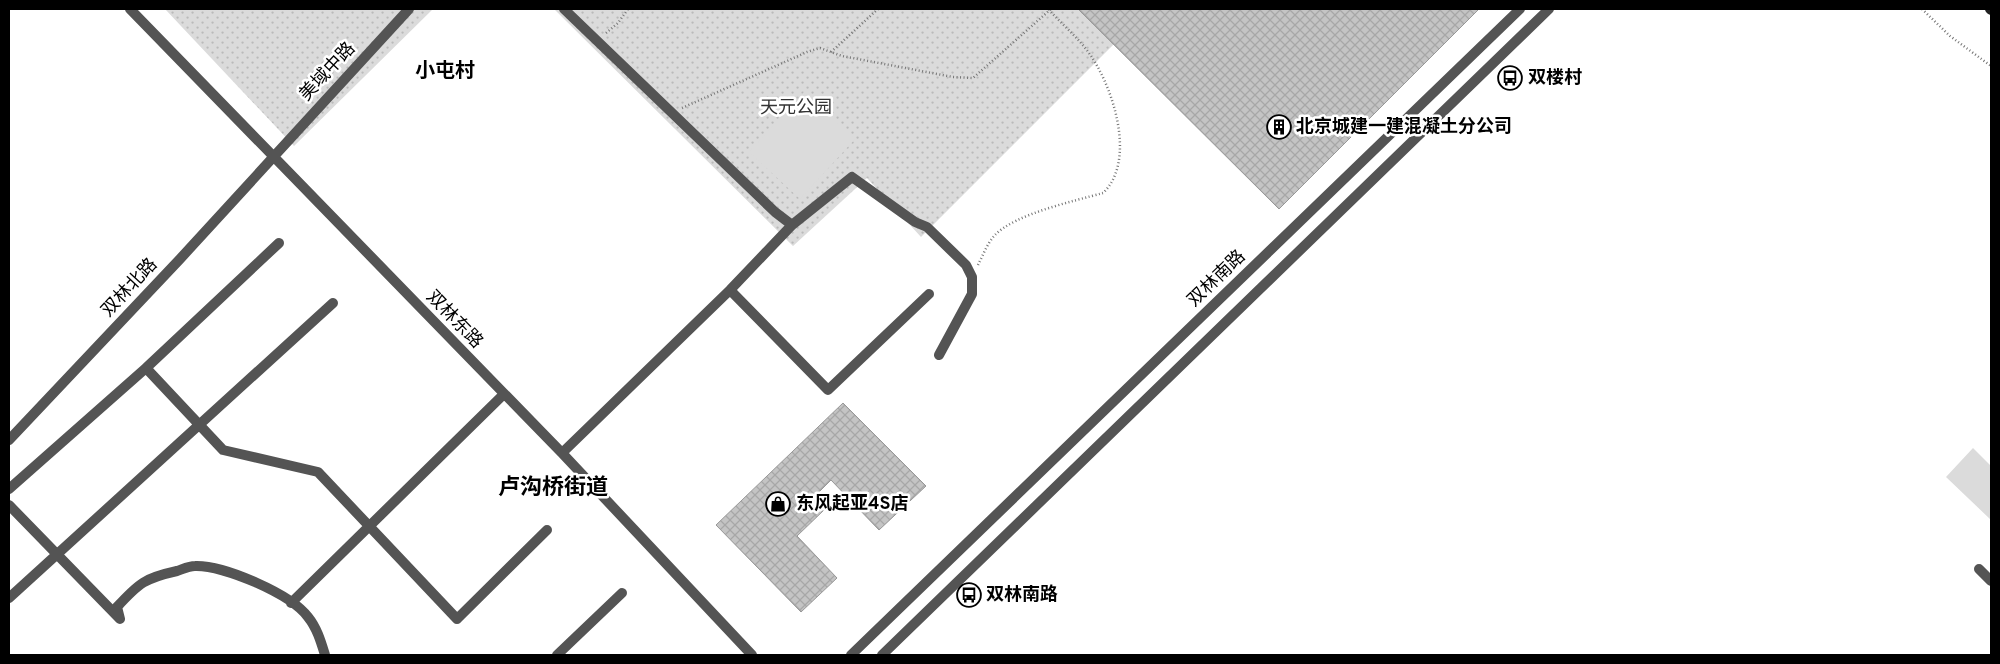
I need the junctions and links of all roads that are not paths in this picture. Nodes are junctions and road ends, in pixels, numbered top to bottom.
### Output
1 (130, 9) edge
2 (409, 9) edge
3 (564, 9) edge
4 (1520, 9) edge
5 (1549, 9) edge
6 (272, 156) junction
7 (792, 225) junction
8 (279, 243) dead end
9 (730, 290) junction
10 (929, 294) dead end
11 (333, 303) dead end
12 (939, 355) dead end
13 (146, 368) junction
14 (504, 394) junction
15 (199, 424) junction
16 (9, 440) edge
17 (562, 453) junction
18 (9, 489) edge
19 (9, 505) edge
20 (369, 528) junction
21 (547, 530) dead end
22 (57, 554) junction
23 (1979, 569) dead end
24 (1991, 581) edge
25 (622, 593) dead end
26 (9, 598) edge
27 (291, 603) junction
28 (325, 655) edge
29 (557, 655) edge
30 (752, 655) edge
31 (851, 655) edge
32 (882, 655) edge

1 - 6 street, 双林东路
2 - 6 street, 美域中路
3 - 7 street
4 - 31 street, 双林南路
5 - 32 street
6 - 14 street, 双林东路
6 - 16 street, 双林北路
7 - 9 street
7 - 12 street
8 - 13 street
9 - 10 street
9 - 17 street
11 - 15 street
13 - 15 street
13 - 18 street
14 - 17 street, 双林东路
14 - 20 street
15 - 20 street
15 - 22 street
17 - 30 street, 双林东路
19 - 22 street
20 - 21 street
20 - 27 street
22 - 26 street
22 - 27 street
23 - 24 street
25 - 29 street
27 - 28 street

